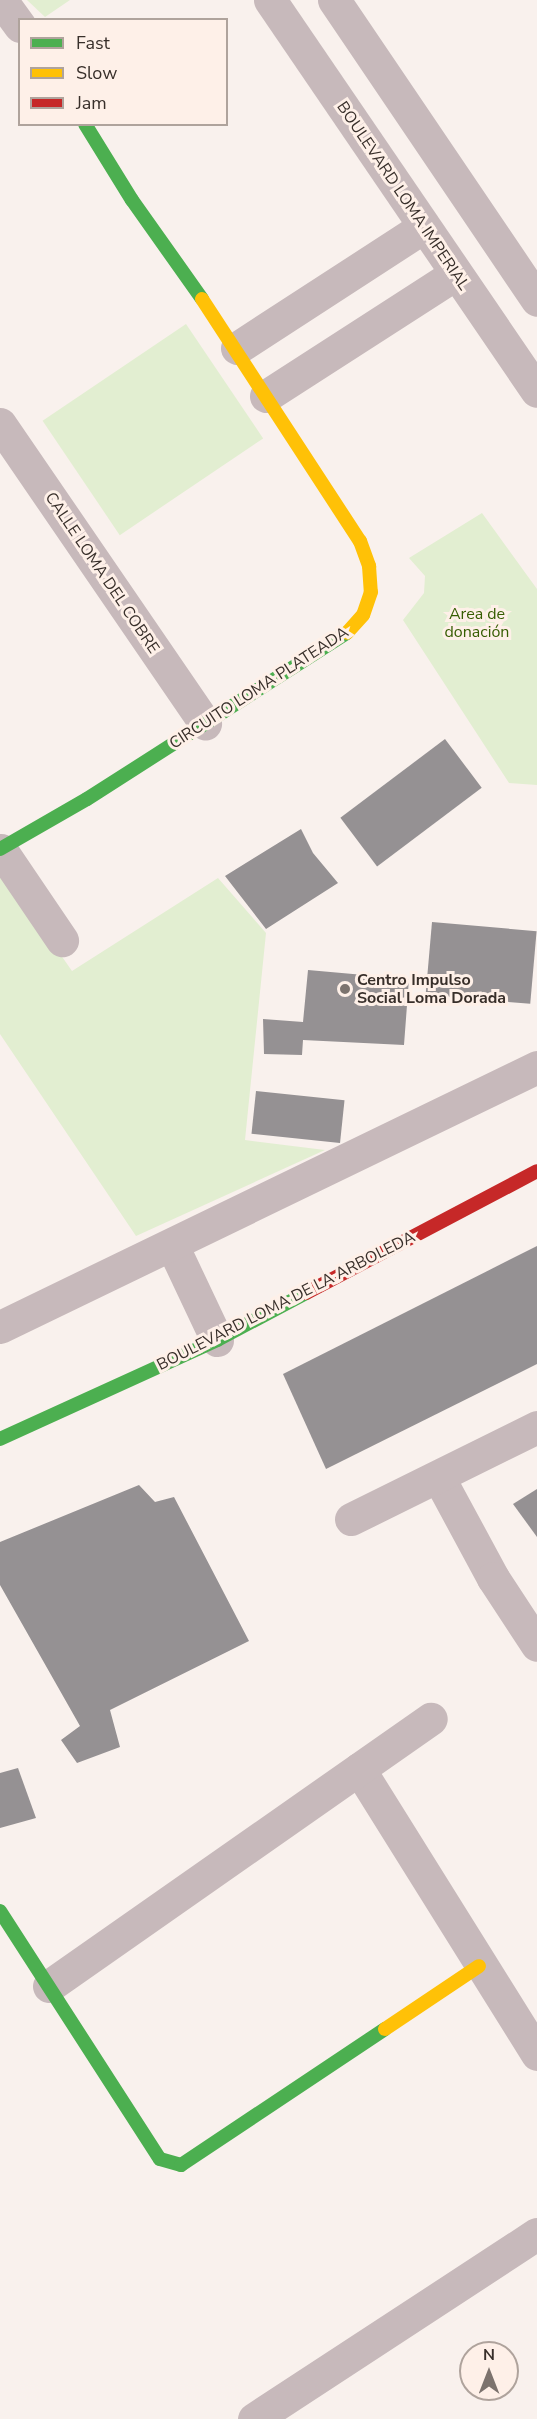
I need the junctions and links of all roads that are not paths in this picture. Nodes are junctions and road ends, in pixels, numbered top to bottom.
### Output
1 (270, 0) edge
2 (334, 0) edge
3 (86, 126) edge
4 (423, 227) junction
5 (455, 274) junction
6 (537, 300) edge
7 (237, 348) junction
8 (537, 391) edge
9 (266, 396) junction
10 (0, 424) edge
11 (205, 723) junction
12 (0, 850) edge
13 (62, 940) dead end
14 (537, 1067) edge
15 (537, 1171) edge
16 (173, 1247) junction
17 (0, 1328) edge
18 (217, 1340) junction
19 (537, 1427) edge
20 (0, 1439) edge
21 (439, 1478) junction
22 (351, 1519) dead end
23 (537, 1645) edge
24 (430, 1719) dead end
25 (359, 1769) junction
26 (0, 1911) edge
27 (479, 1966) junction
28 (49, 1986) junction
29 (537, 2054) edge
30 (537, 2234) edge
31 (254, 2419) edge

1 - 4 street, BOULEVARD LOMA IMPERIAL
2 - 6 street
3 - 7 street, CIRCUITO LOMA PLATEADA
4 - 5 street, BOULEVARD LOMA IMPERIAL
4 - 7 street
5 - 8 street, BOULEVARD LOMA IMPERIAL
5 - 9 street
7 - 9 street, CIRCUITO LOMA PLATEADA
9 - 11 street, CIRCUITO LOMA PLATEADA
10 - 11 street, CALLE LOMA DEL COBRE
11 - 12 street, CIRCUITO LOMA PLATEADA
12 - 13 street, CIRCUITO LOMA PLATEADA
14 - 16 street
15 - 18 street, BOULEVARD LOMA DE LA ARBOLEDA
16 - 17 street
16 - 18 street
18 - 20 street, BOULEVARD LOMA DE LA ARBOLEDA
19 - 21 street
21 - 22 street
21 - 23 street
24 - 25 street
25 - 27 street
25 - 28 street
26 - 28 street
27 - 28 street
27 - 29 street
30 - 31 street

